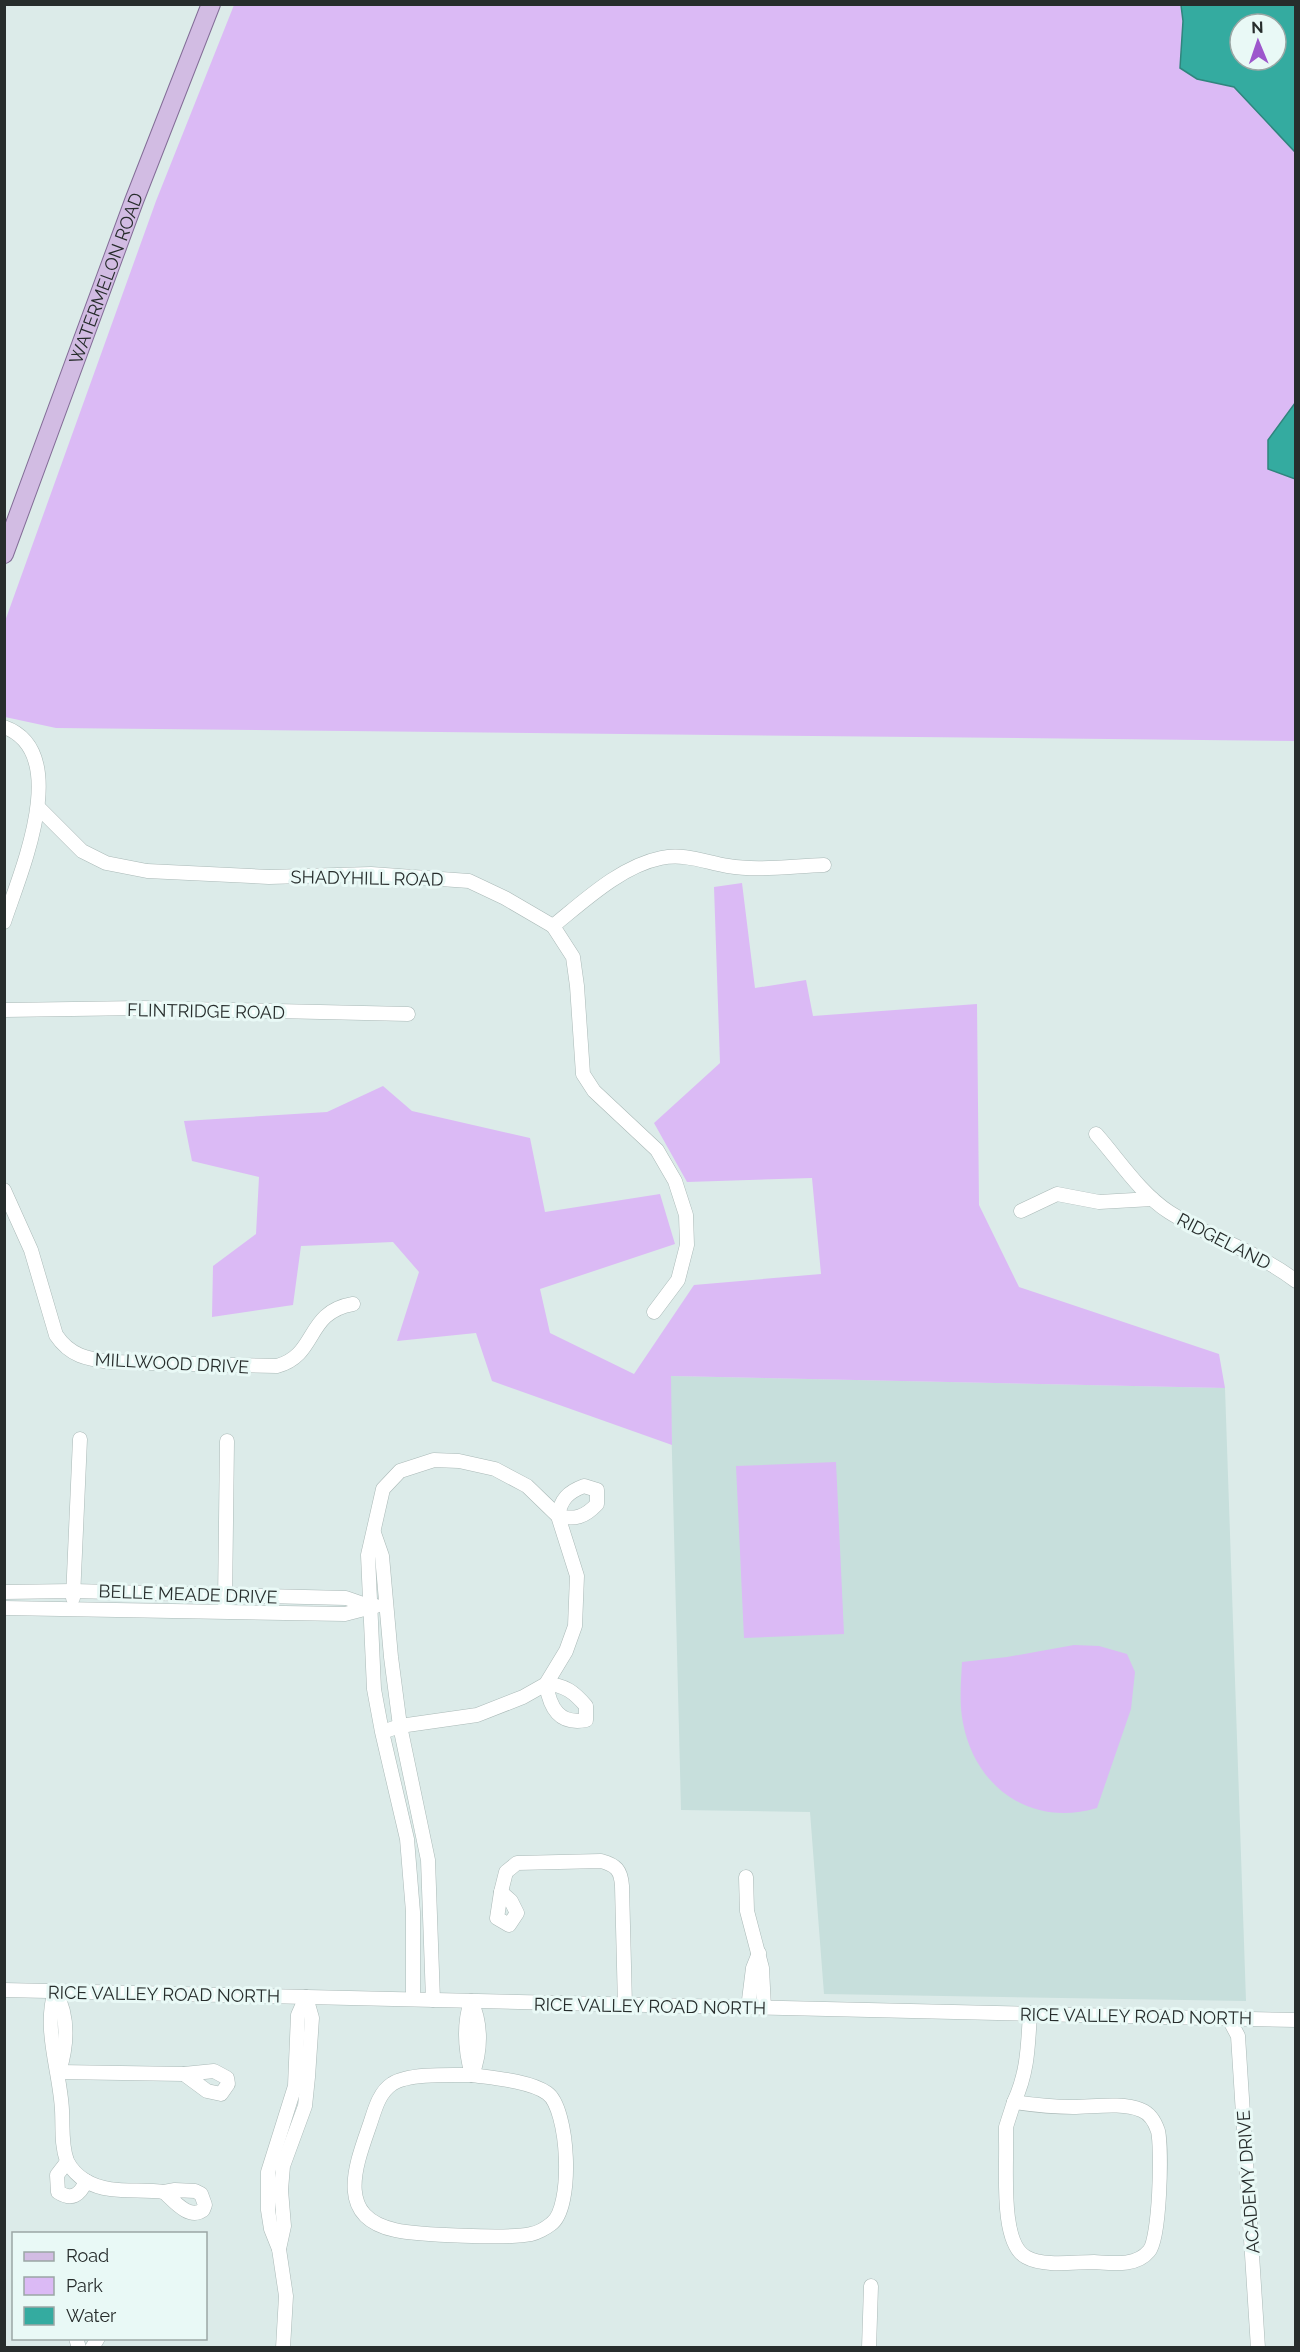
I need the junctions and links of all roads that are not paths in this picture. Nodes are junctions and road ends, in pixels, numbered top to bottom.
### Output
1 (211, 4) edge
2 (4, 554) edge
3 (4, 727) edge
4 (39, 808) junction
5 (824, 865) dead end
6 (4, 922) edge
7 (553, 926) junction
8 (4, 1010) edge
9 (408, 1014) dead end
10 (1096, 1134) dead end
11 (4, 1190) edge
12 (1152, 1199) junction
13 (1021, 1211) dead end
14 (1296, 1281) edge
15 (353, 1304) dead end
16 (654, 1312) dead end
17 (80, 1439) dead end
18 (227, 1441) dead end
19 (374, 1533) junction
20 (73, 1591) junction
21 (4, 1592) edge
22 (225, 1595) junction
23 (369, 1606) junction
24 (387, 1606) junction
25 (4, 1608) edge
26 (73, 1609) junction
27 (226, 1611) junction
28 (400, 1726) junction
29 (382, 1732) junction
30 (746, 1877) dead end
31 (501, 1892) dead end
32 (759, 1953) junction
33 (624, 1974) junction
34 (4, 1990) edge
35 (56, 1991) junction
36 (306, 1997) junction
37 (413, 2000) junction
38 (433, 2000) junction
39 (471, 2001) junction
40 (608, 2006) junction
41 (625, 2006) junction
42 (748, 2008) junction
43 (764, 2008) junction
44 (1030, 2013) junction
45 (1228, 2019) junction
46 (1296, 2020) edge
47 (58, 2072) junction
48 (184, 2074) dead end
49 (472, 2075) junction
50 (1014, 2102) junction
51 (68, 2162) junction
52 (86, 2181) junction
53 (164, 2192) dead end
54 (871, 2286) dead end
55 (283, 2348) edge
56 (869, 2348) edge
57 (1258, 2348) edge

1 - 2 main road, WATERMELON ROAD
3 - 4 street
4 - 6 street
4 - 7 street, SHADYHILL ROAD
5 - 7 street
7 - 16 street, SHADYHILL ROAD
8 - 9 street, FLINTRIDGE ROAD
10 - 12 street, RIDGELAND
11 - 15 street, MILLWOOD DRIVE
12 - 13 street
12 - 14 street, RIDGELAND
17 - 20 street
18 - 22 street
19 - 23 street
19 - 24 street
19 - 28 street
20 - 21 street, BELLE MEADE DRIVE
20 - 22 street, BELLE MEADE DRIVE
20 - 26 street
22 - 23 street, BELLE MEADE DRIVE
22 - 27 street
23 - 24 street, BELLE MEADE DRIVE
23 - 27 street, BELLE MEADE DRIVE
23 - 29 street
24 - 28 street
25 - 26 street, BELLE MEADE DRIVE
26 - 27 street, BELLE MEADE DRIVE
28 - 29 street
28 - 38 street
29 - 37 street
30 - 32 street
31 - 33 street
32 - 42 street
32 - 43 street
33 - 40 street
33 - 41 street
34 - 35 street, RICE VALLEY ROAD NORTH
35 - 36 street, RICE VALLEY ROAD NORTH
35 - 47 street
36 - 37 street, RICE VALLEY ROAD NORTH
36 - 55 street
37 - 38 street, RICE VALLEY ROAD NORTH
38 - 39 street, RICE VALLEY ROAD NORTH
39 - 40 street, RICE VALLEY ROAD NORTH
39 - 49 street
40 - 41 street, RICE VALLEY ROAD NORTH
41 - 42 street, RICE VALLEY ROAD NORTH
42 - 43 street, RICE VALLEY ROAD NORTH
43 - 44 street, RICE VALLEY ROAD NORTH
44 - 45 street, RICE VALLEY ROAD NORTH
44 - 50 street
45 - 46 street, RICE VALLEY ROAD NORTH
45 - 57 street, ACADEMY DRIVE
47 - 48 street
47 - 51 street
49 - 49 street
50 - 50 street
51 - 52 street
51 - 52 street
52 - 53 street
54 - 56 street

